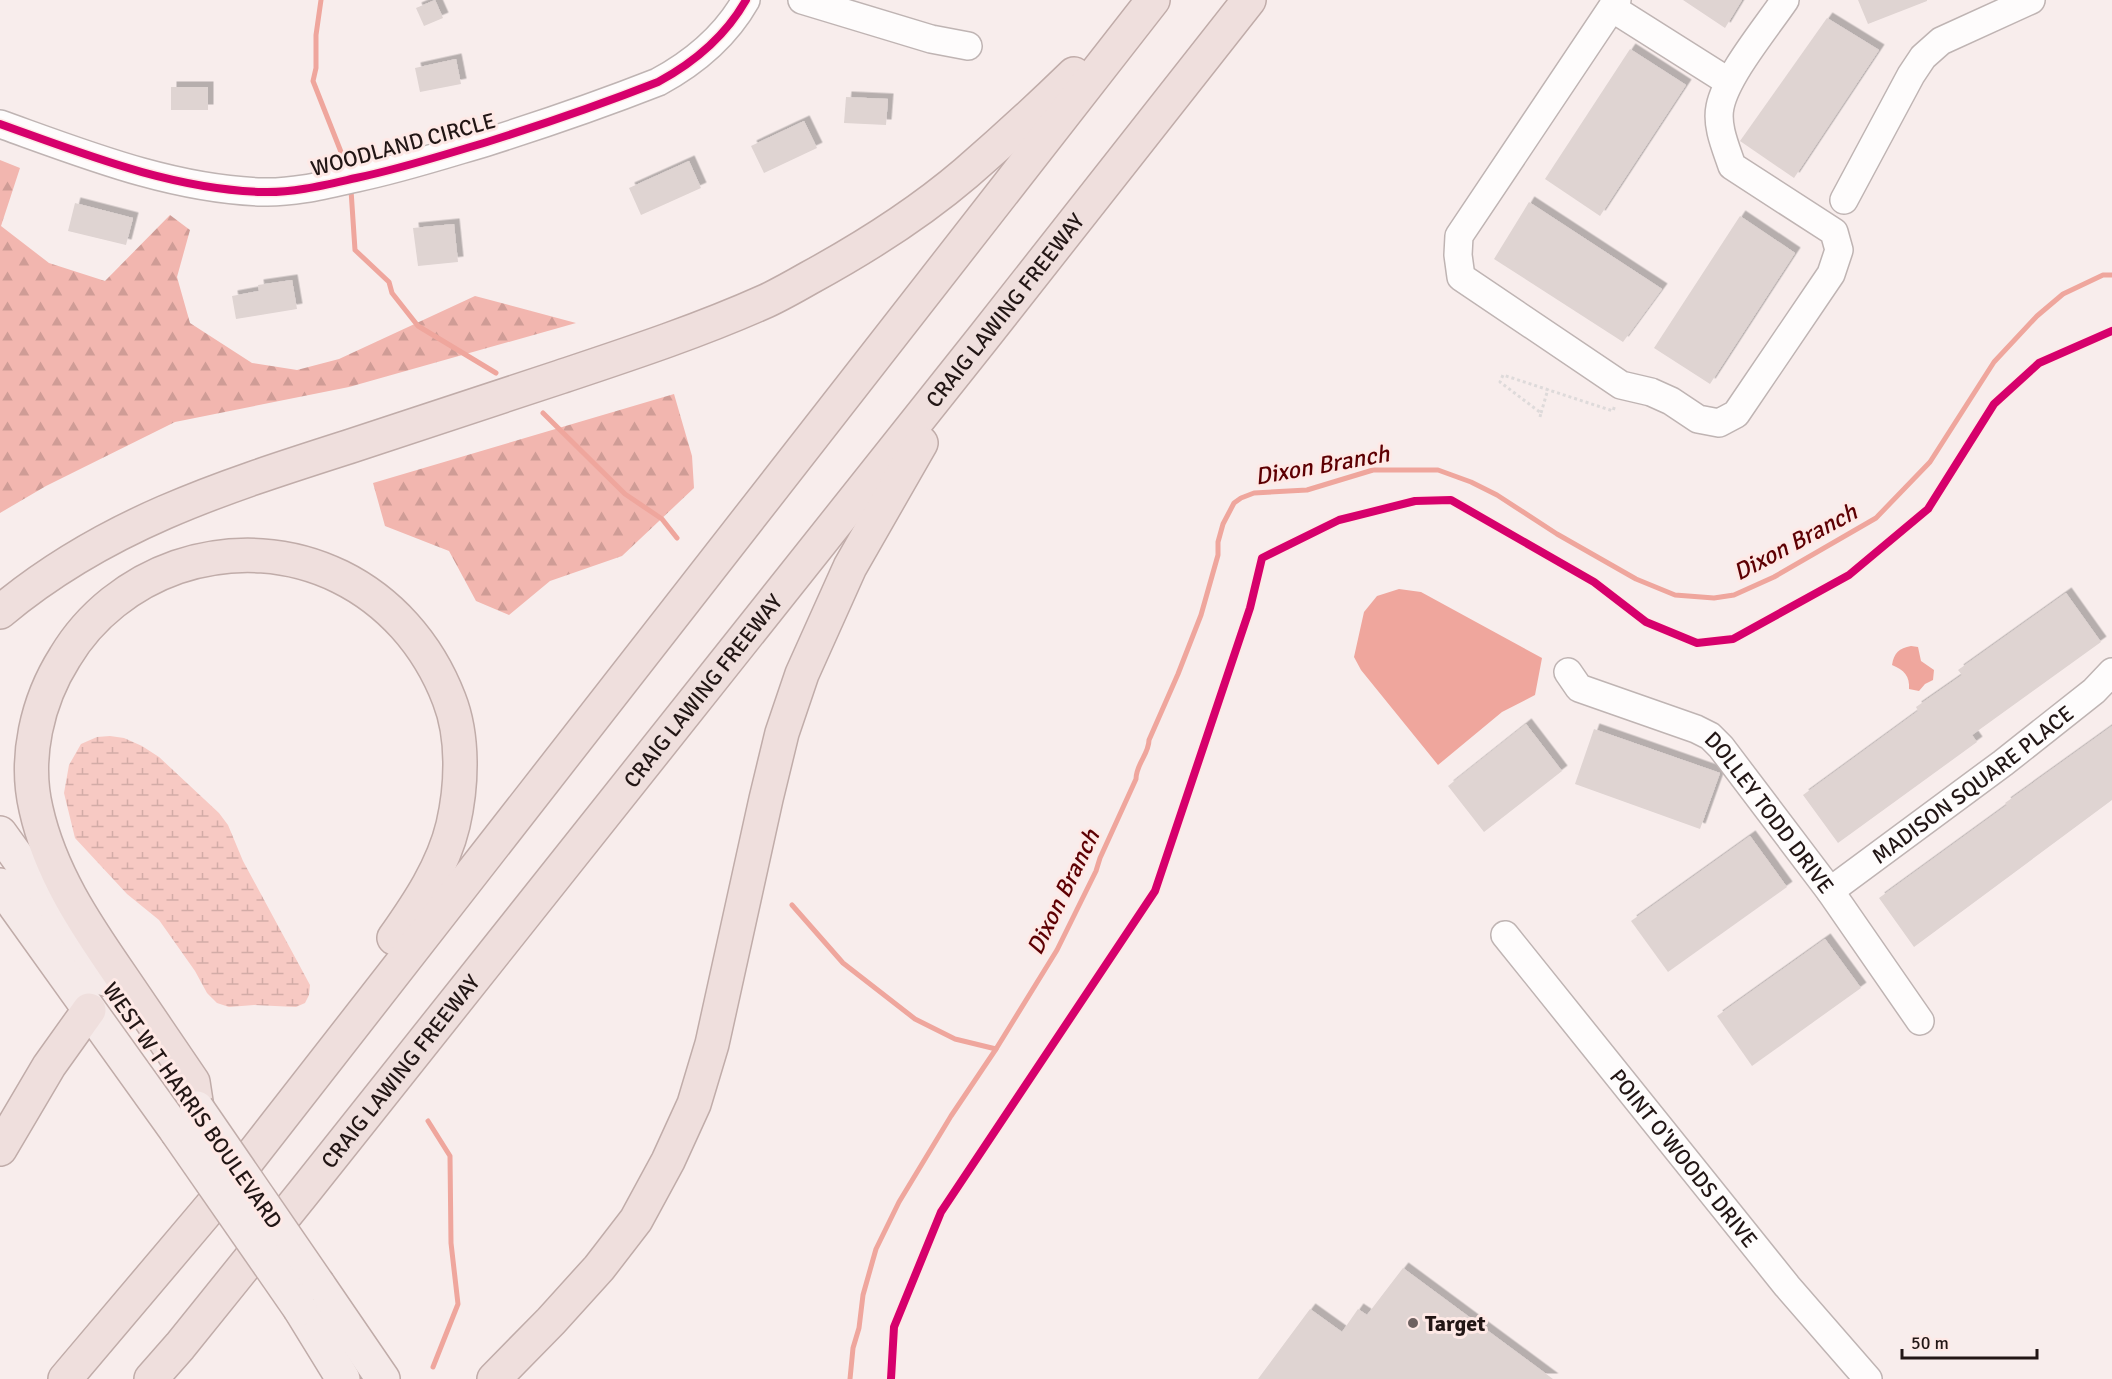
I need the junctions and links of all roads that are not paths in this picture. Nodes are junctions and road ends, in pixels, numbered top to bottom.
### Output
1 (746, 0) edge
2 (802, 0) edge
3 (1250, 0) edge
4 (1785, 0) edge
5 (2031, 0) edge
6 (1153, 1) edge
7 (1615, 4) edge
8 (968, 46) dead end
9 (1729, 82) junction
10 (0, 124) edge
11 (1844, 200) dead end
12 (983, 339) junction
13 (0, 612) edge
14 (1568, 672) dead end
15 (2112, 672) edge
16 (0, 833) edge
17 (0, 885) edge
18 (1830, 891) junction
19 (1505, 935) dead end
20 (89, 1010) junction
21 (355, 1021) junction
22 (1920, 1022) dead end
23 (187, 1120) junction
24 (0, 1149) edge
25 (309, 1297) junction
26 (65, 1379) edge
27 (151, 1379) edge
28 (343, 1379) edge
29 (383, 1379) edge
30 (494, 1379) edge
31 (1868, 1379) edge

1 - 10 street, WOODLAND CIRCLE
2 - 8 street
3 - 12 highway, CRAIG LAWING FREEWAY
4 - 9 street
5 - 11 street
6 - 13 highway
6 - 21 highway
7 - 9 street
7 - 9 street
12 - 27 highway, CRAIG LAWING FREEWAY
12 - 30 highway
14 - 18 street, DOLLEY TODD DRIVE
15 - 18 street, MADISON SQUARE PLACE
16 - 23 main road, WEST W T HARRIS BOULEVARD
17 - 20 main road, WEST W T HARRIS BOULEVARD
18 - 22 street, DOLLEY TODD DRIVE
19 - 31 street, POINT O'WOODS DRIVE
20 - 23 main road, WEST W T HARRIS BOULEVARD
20 - 24 highway
21 - 23 highway
21 - 26 highway
23 - 25 main road, WEST W T HARRIS BOULEVARD, bridge
25 - 28 main road, WEST W T HARRIS BOULEVARD
25 - 29 main road, WEST W T HARRIS BOULEVARD

